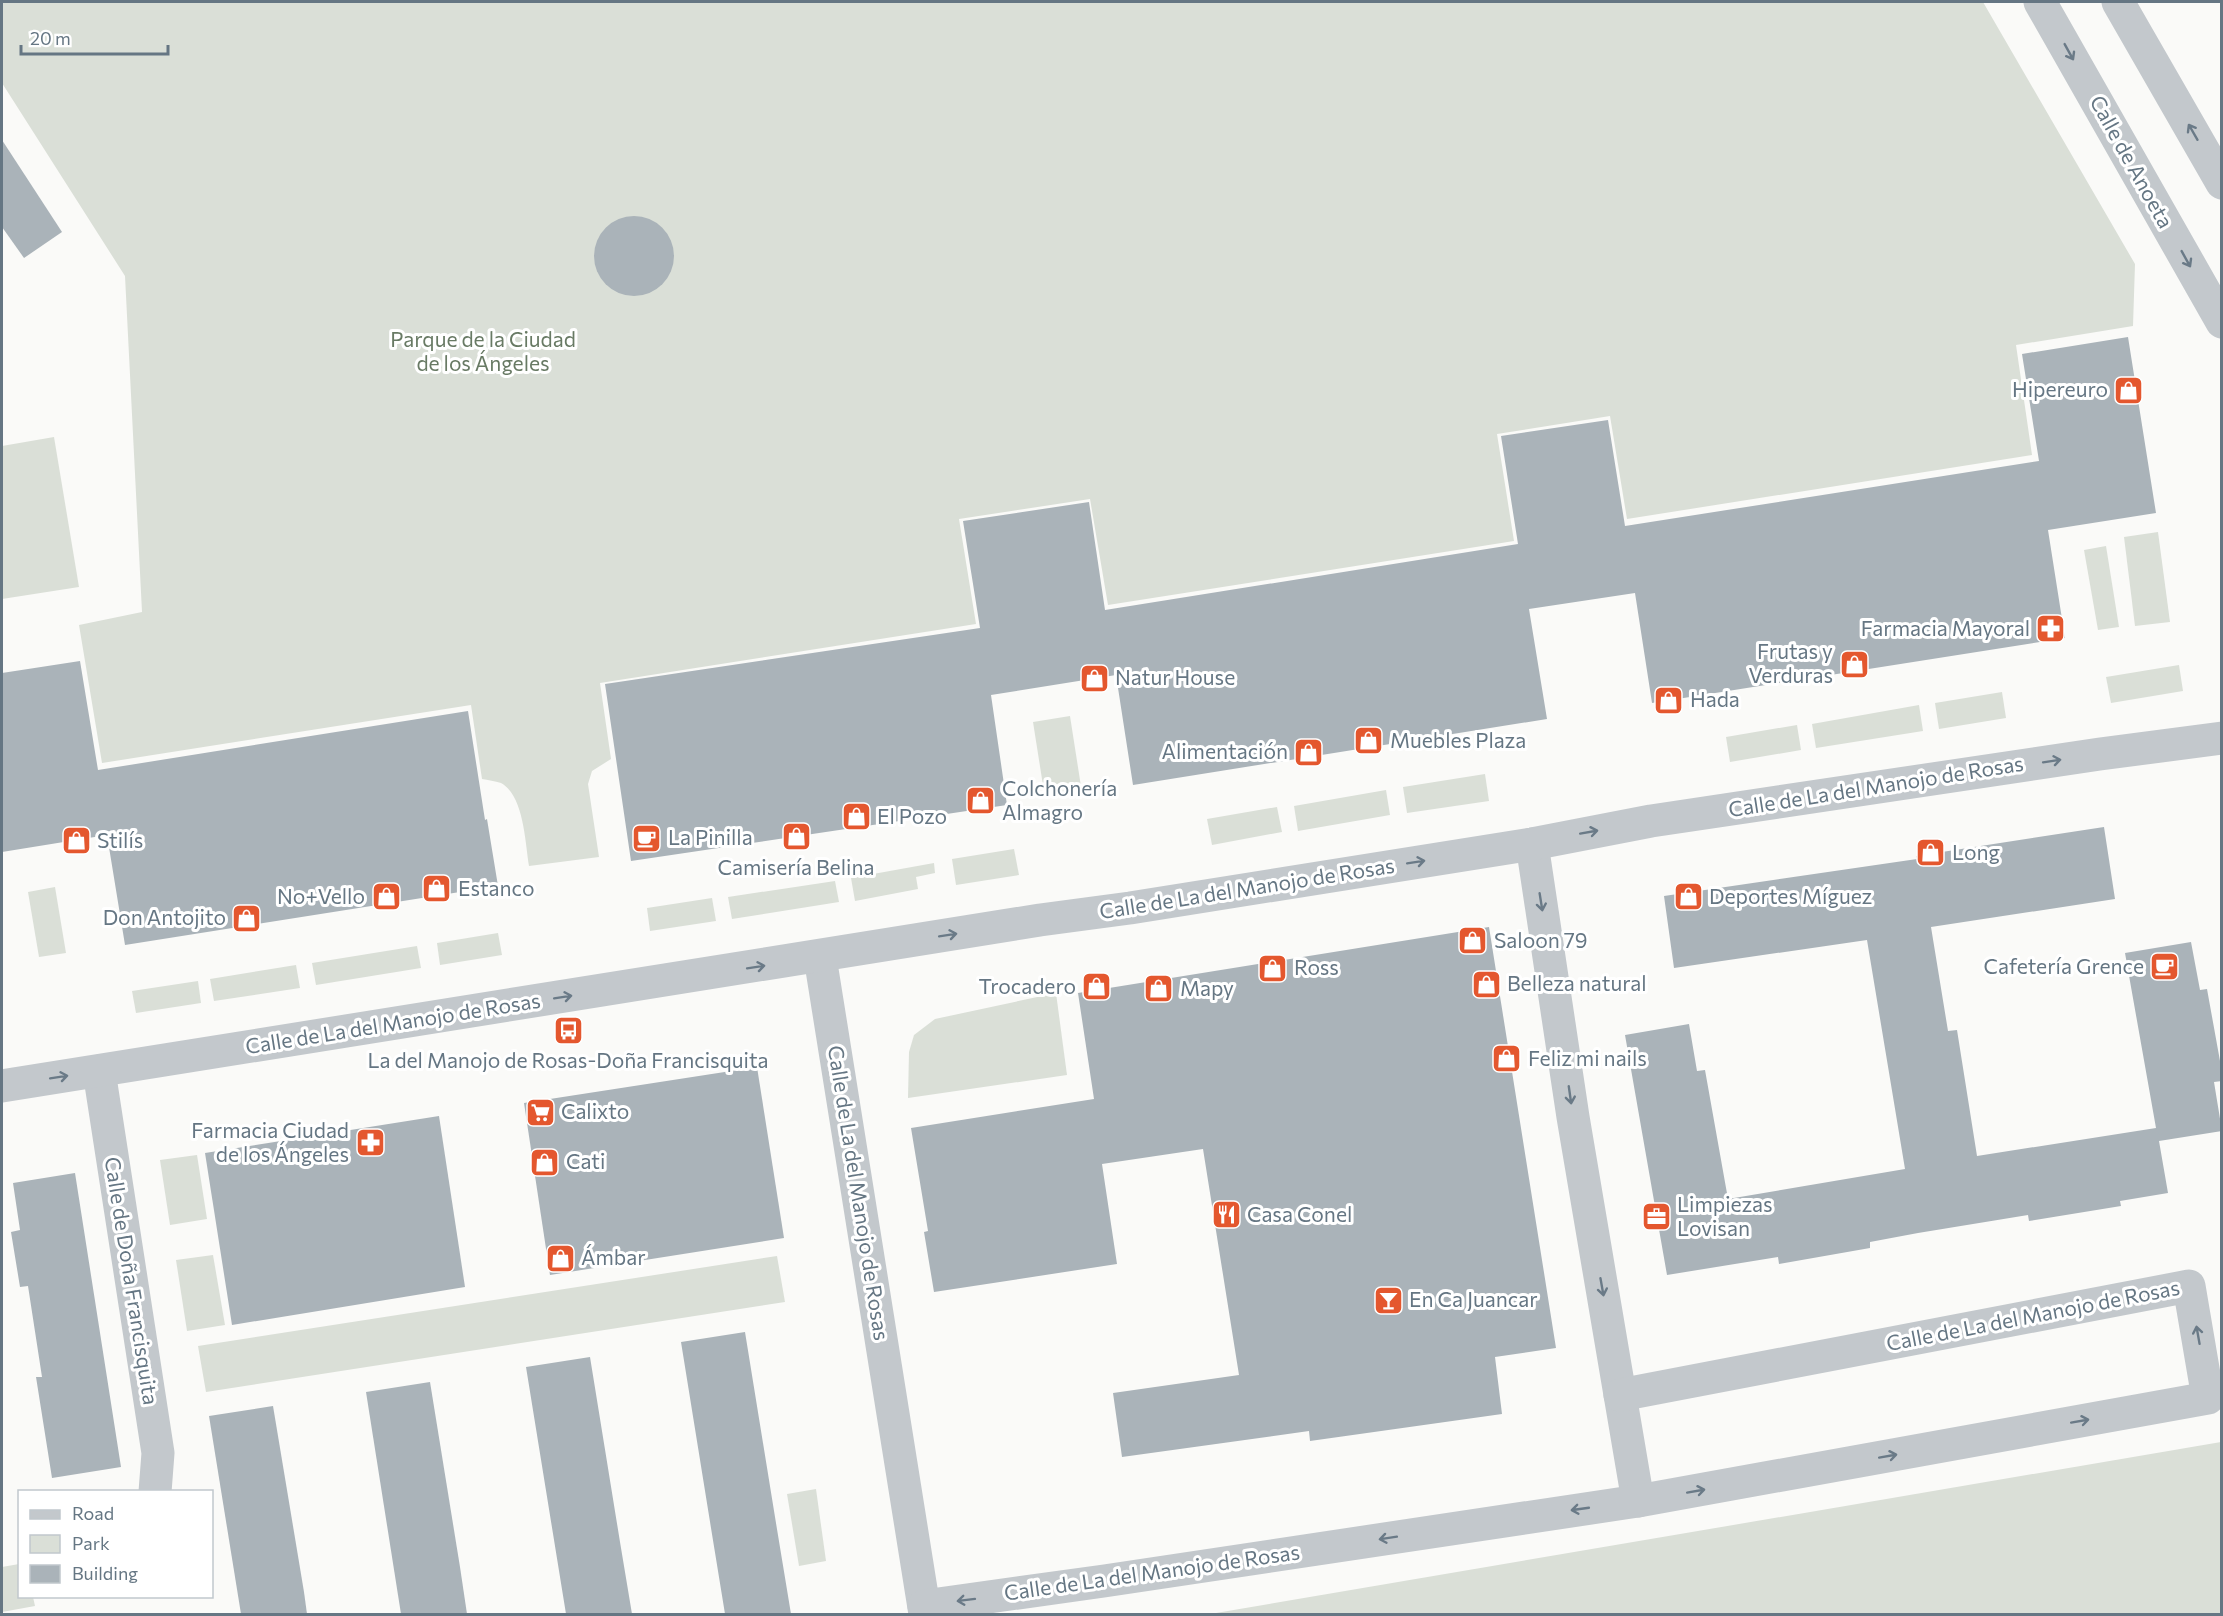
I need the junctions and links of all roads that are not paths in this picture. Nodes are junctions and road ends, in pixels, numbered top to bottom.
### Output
1 (2040, 2) edge
2 (2118, 2) edge
3 (2222, 183) edge
4 (2222, 322) edge
5 (2222, 738) edge
6 (1532, 844) junction
7 (820, 957) junction
8 (99, 1071) junction
9 (2, 1086) edge
10 (1620, 1395) junction
11 (155, 1490) edge
12 (1638, 1501) junction
13 (925, 1610) edge

1 -> 4 street, Calle de Anoeta
3 -> 2 street
6 -> 5 street, Calle de La del Manojo de Rosas
7 -> 6 street, Calle de La del Manojo de Rosas
6 -> 10 street
8 -> 7 street, Calle de La del Manojo de Rosas
7 - 13 street, Calle de La del Manojo de Rosas
9 -> 8 street, Calle de La del Manojo de Rosas
8 - 11 street, Calle de Doña Francisquita
10 - 12 street
12 -> 10 street, Calle de La del Manojo de Rosas
12 -> 13 street, Calle de La del Manojo de Rosas

